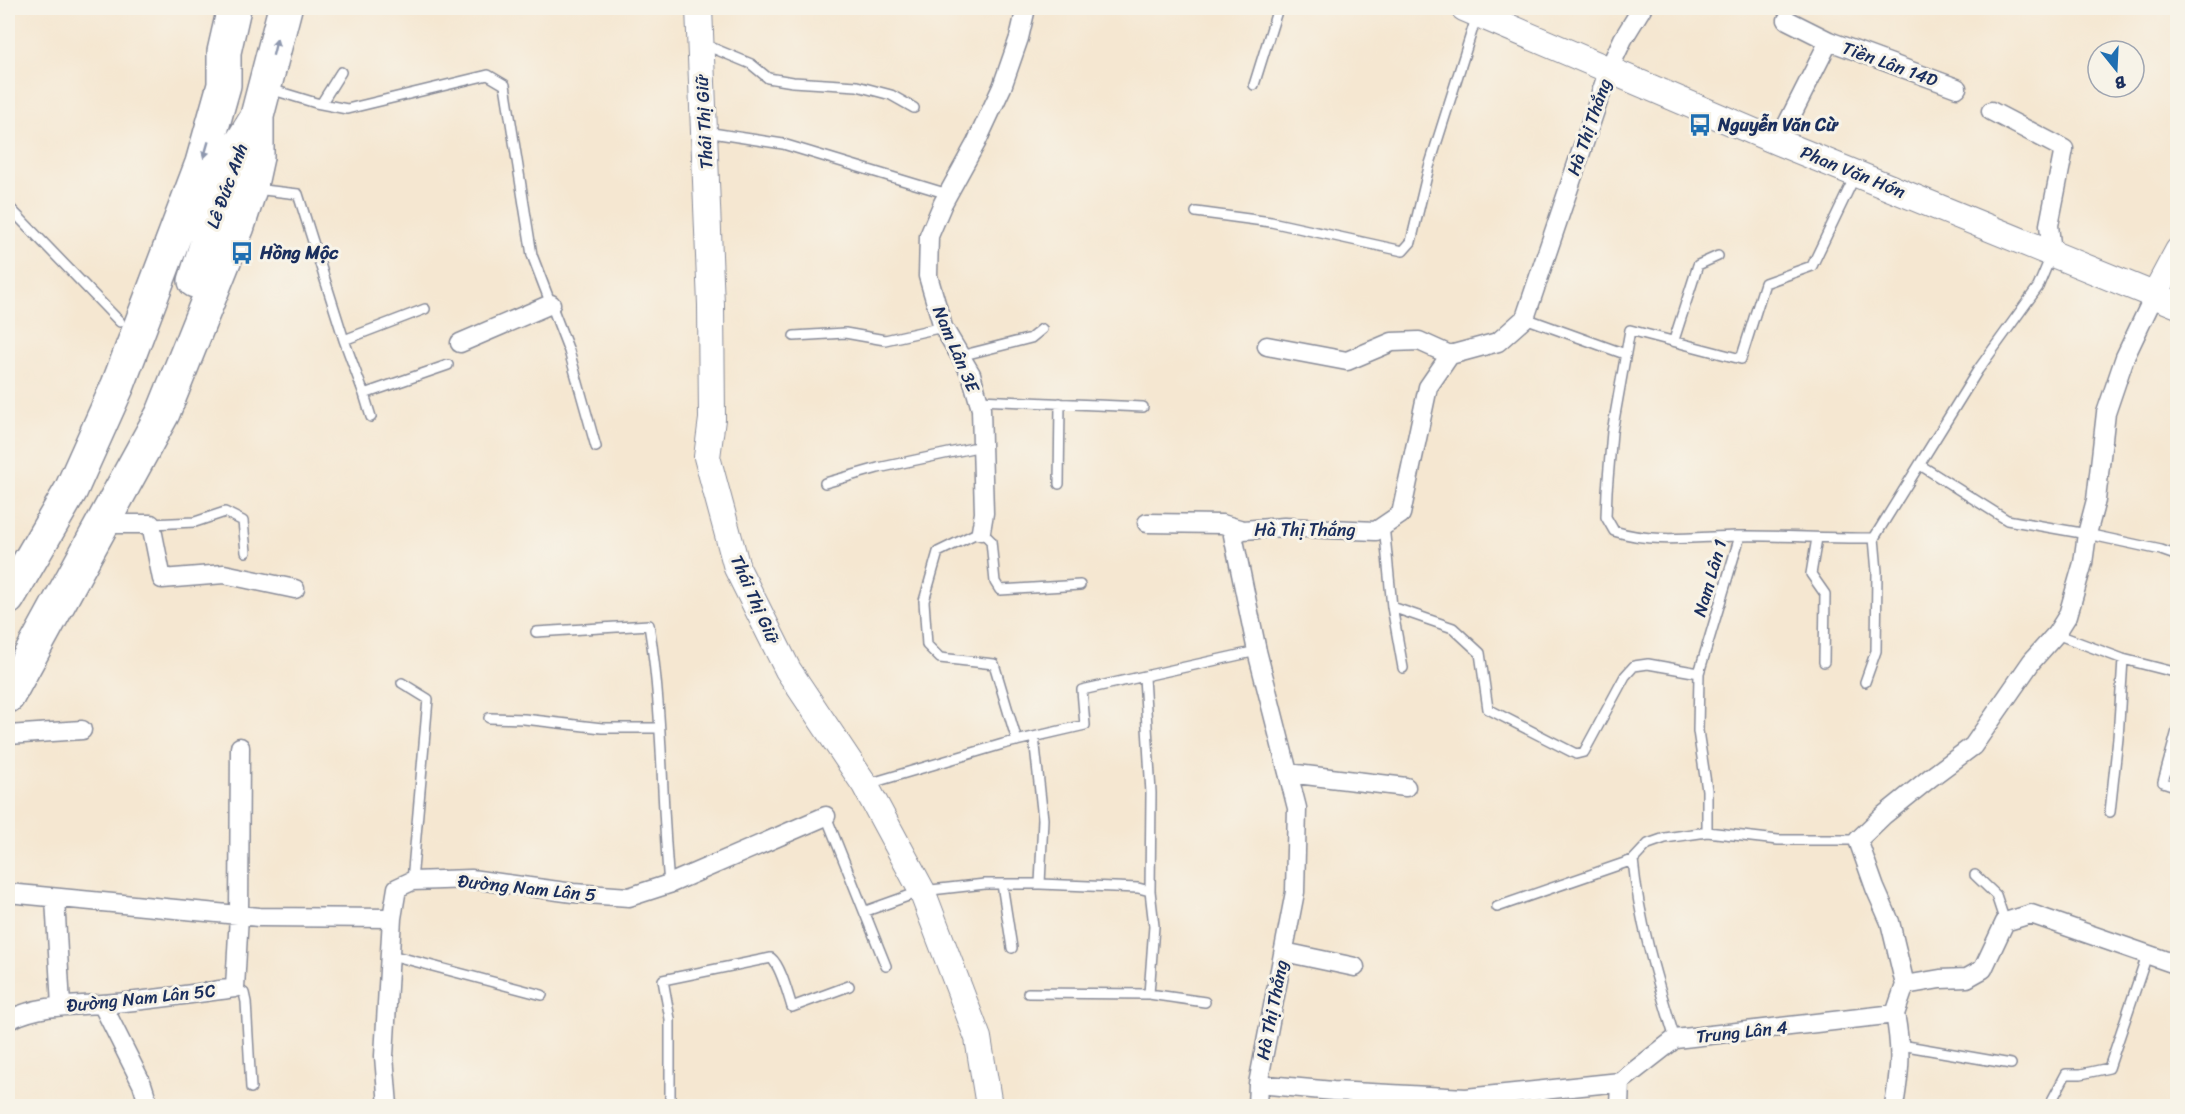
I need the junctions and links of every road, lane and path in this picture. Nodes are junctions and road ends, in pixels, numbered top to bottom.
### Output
1 (234, 8) edge
2 (285, 8) edge
3 (699, 8) edge
4 (1026, 8) edge
5 (1278, 8) edge
6 (1642, 8) edge
7 (1471, 10) edge
8 (1787, 20) dead end
9 (1829, 41) junction
10 (700, 43) junction
11 (224, 52) junction
12 (1609, 69) junction
13 (340, 72) dead end
14 (1254, 85) dead end
15 (1957, 88) dead end
16 (261, 102) junction
17 (321, 104) junction
18 (914, 108) dead end
19 (1991, 111) dead end
20 (705, 132) junction
21 (1778, 142) junction
22 (1856, 174) junction
23 (250, 189) junction
24 (948, 194) junction
25 (8, 206) edge
26 (1196, 212) dead end
27 (2178, 251) edge
28 (2052, 254) junction
29 (1718, 256) dead end
30 (2166, 300) edge
31 (551, 304) junction
32 (425, 309) dead end
33 (1525, 318) junction
34 (120, 322) junction
35 (943, 327) junction
36 (1042, 329) dead end
37 (794, 336) dead end
38 (344, 340) junction
39 (1674, 340) junction
40 (460, 342) dead end
41 (1267, 346) dead end
42 (1625, 354) junction
43 (1450, 355) junction
44 (960, 356) junction
45 (447, 365) dead end
46 (364, 394) junction
47 (978, 400) junction
48 (1060, 403) junction
49 (1143, 407) dead end
50 (371, 417) dead end
51 (982, 446) junction
52 (596, 447) dead end
53 (77, 452) junction
54 (1920, 465) junction
55 (825, 483) dead end
56 (1059, 484) dead end
57 (1147, 523) dead end
58 (102, 524) junction
59 (151, 524) junction
60 (1384, 525) junction
61 (1244, 530) junction
62 (981, 531) junction
63 (2087, 534) junction
64 (1740, 536) junction
65 (1817, 538) junction
66 (1874, 538) junction
67 (246, 552) dead end
68 (2178, 556) edge
69 (8, 565) edge
70 (1080, 585) dead end
71 (296, 589) dead end
72 (8, 598) edge
73 (1392, 608) junction
74 (536, 632) dead end
75 (2056, 634) junction
76 (1257, 651) junction
77 (2123, 659) junction
78 (1824, 662) dead end
79 (1403, 668) dead end
80 (8, 671) edge
81 (2178, 672) edge
82 (1699, 673) junction
83 (1144, 677) junction
84 (1865, 682) dead end
85 (402, 683) dead end
86 (8, 696) edge
87 (489, 718) dead end
88 (2178, 727) edge
89 (658, 728) junction
90 (82, 730) dead end
91 (8, 735) edge
92 (1034, 737) junction
93 (1017, 741) junction
94 (240, 747) dead end
95 (1288, 773) junction
96 (866, 785) junction
97 (1406, 787) dead end
98 (2178, 787) edge
99 (2110, 812) dead end
100 (826, 816) joint
101 (1707, 832) junction
102 (1858, 840) junction
103 (1633, 860) junction
104 (1975, 875) dead end
105 (412, 881) junction
106 (669, 884) junction
107 (1002, 884) junction
108 (1041, 884) junction
109 (922, 891) junction
110 (1150, 891) junction
111 (8, 893) edge
112 (56, 898) junction
113 (1497, 907) dead end
114 (866, 911) junction
115 (238, 915) junction
116 (392, 918) junction
117 (2005, 922) junction
118 (1012, 948) dead end
119 (1284, 952) junction
120 (391, 955) junction
121 (2147, 955) junction
122 (2178, 965) edge
123 (886, 966) dead end
124 (1355, 967) dead end
125 (1905, 985) junction
126 (849, 986) dead end
127 (236, 988) junction
128 (1028, 993) dead end
129 (1149, 994) junction
130 (542, 995) dead end
131 (1205, 1002) dead end
132 (102, 1004) junction
133 (61, 1005) junction
134 (1895, 1014) junction
135 (11, 1018) dead end
136 (1675, 1039) junction
137 (1901, 1045) junction
138 (2011, 1064) dead end
139 (1620, 1082) junction
140 (1258, 1084) junction
141 (251, 1088) dead end
142 (149, 1107) edge
143 (388, 1107) edge
144 (670, 1107) edge
145 (989, 1107) edge
146 (1257, 1107) edge
147 (1619, 1107) edge
148 (1894, 1107) edge
149 (2049, 1107) edge

1 - 11 highway, Lê Đức Anh
16 -> 2 highway, Lê Đức Anh
3 - 10 street, Thái Thị Giữ
4 - 24 street, Nam Lân 3E
5 - 14 lane
6 - 12 street, Hà Thị Thắng
7 - 12 street, Phan Văn Hớn
7 - 26 lane
8 - 9 street
9 - 15 street, Tiền Lân 14D
9 - 21 street, Tiền Lân 14D
10 - 18 lane
10 - 20 street, Thái Thị Giữ
11 - 34 highway, Lê Đức Anh
11 -> 53 highway, Lê Đức Anh
12 - 21 street, Phan Văn Hớn
12 - 33 street, Hà Thị Thắng
13 - 17 lane
16 - 17 lane
16 - 23 highway, Lê Đức Anh
16 - 80 highway, Lê Đức Anh
17 - 31 lane
19 - 28 street
20 - 24 lane
20 - 96 street, Thái Thị Giữ
21 - 22 street, Phan Văn Hớn
22 - 28 street, Phan Văn Hớn
22 - 39 lane
23 - 38 lane
23 - 58 highway, Lê Đức Anh
24 - 35 street, Nam Lân 3E
25 - 34 lane
27 - 30 street
28 - 30 street, Phan Văn Hớn
28 - 54 lane
29 - 39 lane
30 - 63 street
31 - 40 street
31 - 52 lane
32 - 38 lane
33 - 42 lane
33 - 43 street, Hà Thị Thắng
34 - 53 highway, Lê Đức Anh
35 - 37 lane
35 - 44 street, Nam Lân 3E
36 - 44 lane
38 - 46 lane
39 - 42 lane
41 - 43 street
42 - 64 lane
43 - 60 street
44 - 47 street, Nam Lân 3E
45 - 46 lane
46 - 50 lane
47 - 48 lane
47 - 51 street, Nam Lân 3E
48 - 49 lane
48 - 56 lane
51 - 55 lane
51 - 62 street, Nam Lân 3E
53 - 69 highway, Lê Đức Anh
53 - 72 highway, Lê Đức Anh
54 - 63 lane
54 - 66 lane
57 - 61 street
58 - 59 street
58 - 86 highway, Lê Đức Anh
59 - 67 lane
59 - 71 street
60 - 61 street, Hà Thị Thắng
60 - 73 lane
61 - 76 street, Hà Thị Thắng
62 - 70 lane, Nam Lân 3E
62 - 93 lane
63 - 68 lane
63 - 75 street
64 - 65 lane, Nam Lân 1
64 - 82 lane, Nam Lân 1
65 - 66 lane, Nam Lân 1
65 - 78 lane
66 - 84 lane
73 - 79 lane
73 - 82 lane
74 - 89 lane
75 - 77 lane
75 - 102 street
76 - 83 lane
76 - 95 street, Hà Thị Thắng
77 - 81 lane
77 - 99 lane
82 - 101 lane, Nam Lân 1
83 - 92 lane
83 - 110 lane
85 - 105 lane
87 - 89 lane
88 - 98 lane
89 - 106 lane
90 - 91 street
92 - 93 lane
92 - 108 lane
93 - 96 lane
94 - 115 street, Đường Nam Lân 5C
95 - 97 street
95 - 119 street, Hà Thị Thắng
96 - 109 street, Thái Thị Giữ
100 - 106 street, Đường Nam Lân 5
100 - 114 lane, Đường Nam Lân 5
101 - 102 lane
101 - 103 lane
102 - 125 street
103 - 113 lane
103 - 136 lane
104 - 117 lane
105 - 106 street, Đường Nam Lân 5
105 - 116 street
107 - 108 lane
107 - 109 lane
107 - 118 lane
108 - 110 lane
109 - 114 lane
109 - 145 street, Thái Thị Giữ
110 - 129 lane
111 - 112 street
112 - 115 street
112 - 133 street
114 - 123 lane, Đường Nam Lân 5
115 - 116 street
115 - 127 street, Đường Nam Lân 5C
116 - 120 street
117 - 121 street
117 - 125 street
119 - 124 street
119 - 140 street, Hà Thị Thắng
120 - 130 lane
120 - 143 street
121 - 122 street
121 - 149 lane
125 - 134 street
126 - 144 lane
127 - 132 street, Đường Nam Lân 5C
127 - 141 lane
128 - 129 lane
129 - 131 lane
132 - 133 street, Đường Nam Lân 5C
132 - 142 street
133 - 135 street, Đường Nam Lân 5C
134 - 136 street, Trung Lân 4
134 - 137 street
136 - 139 street, Trung Lân 4
137 - 138 lane
137 - 148 street
139 - 140 street
139 - 147 street
140 - 146 street, Hà Thị Thắng

